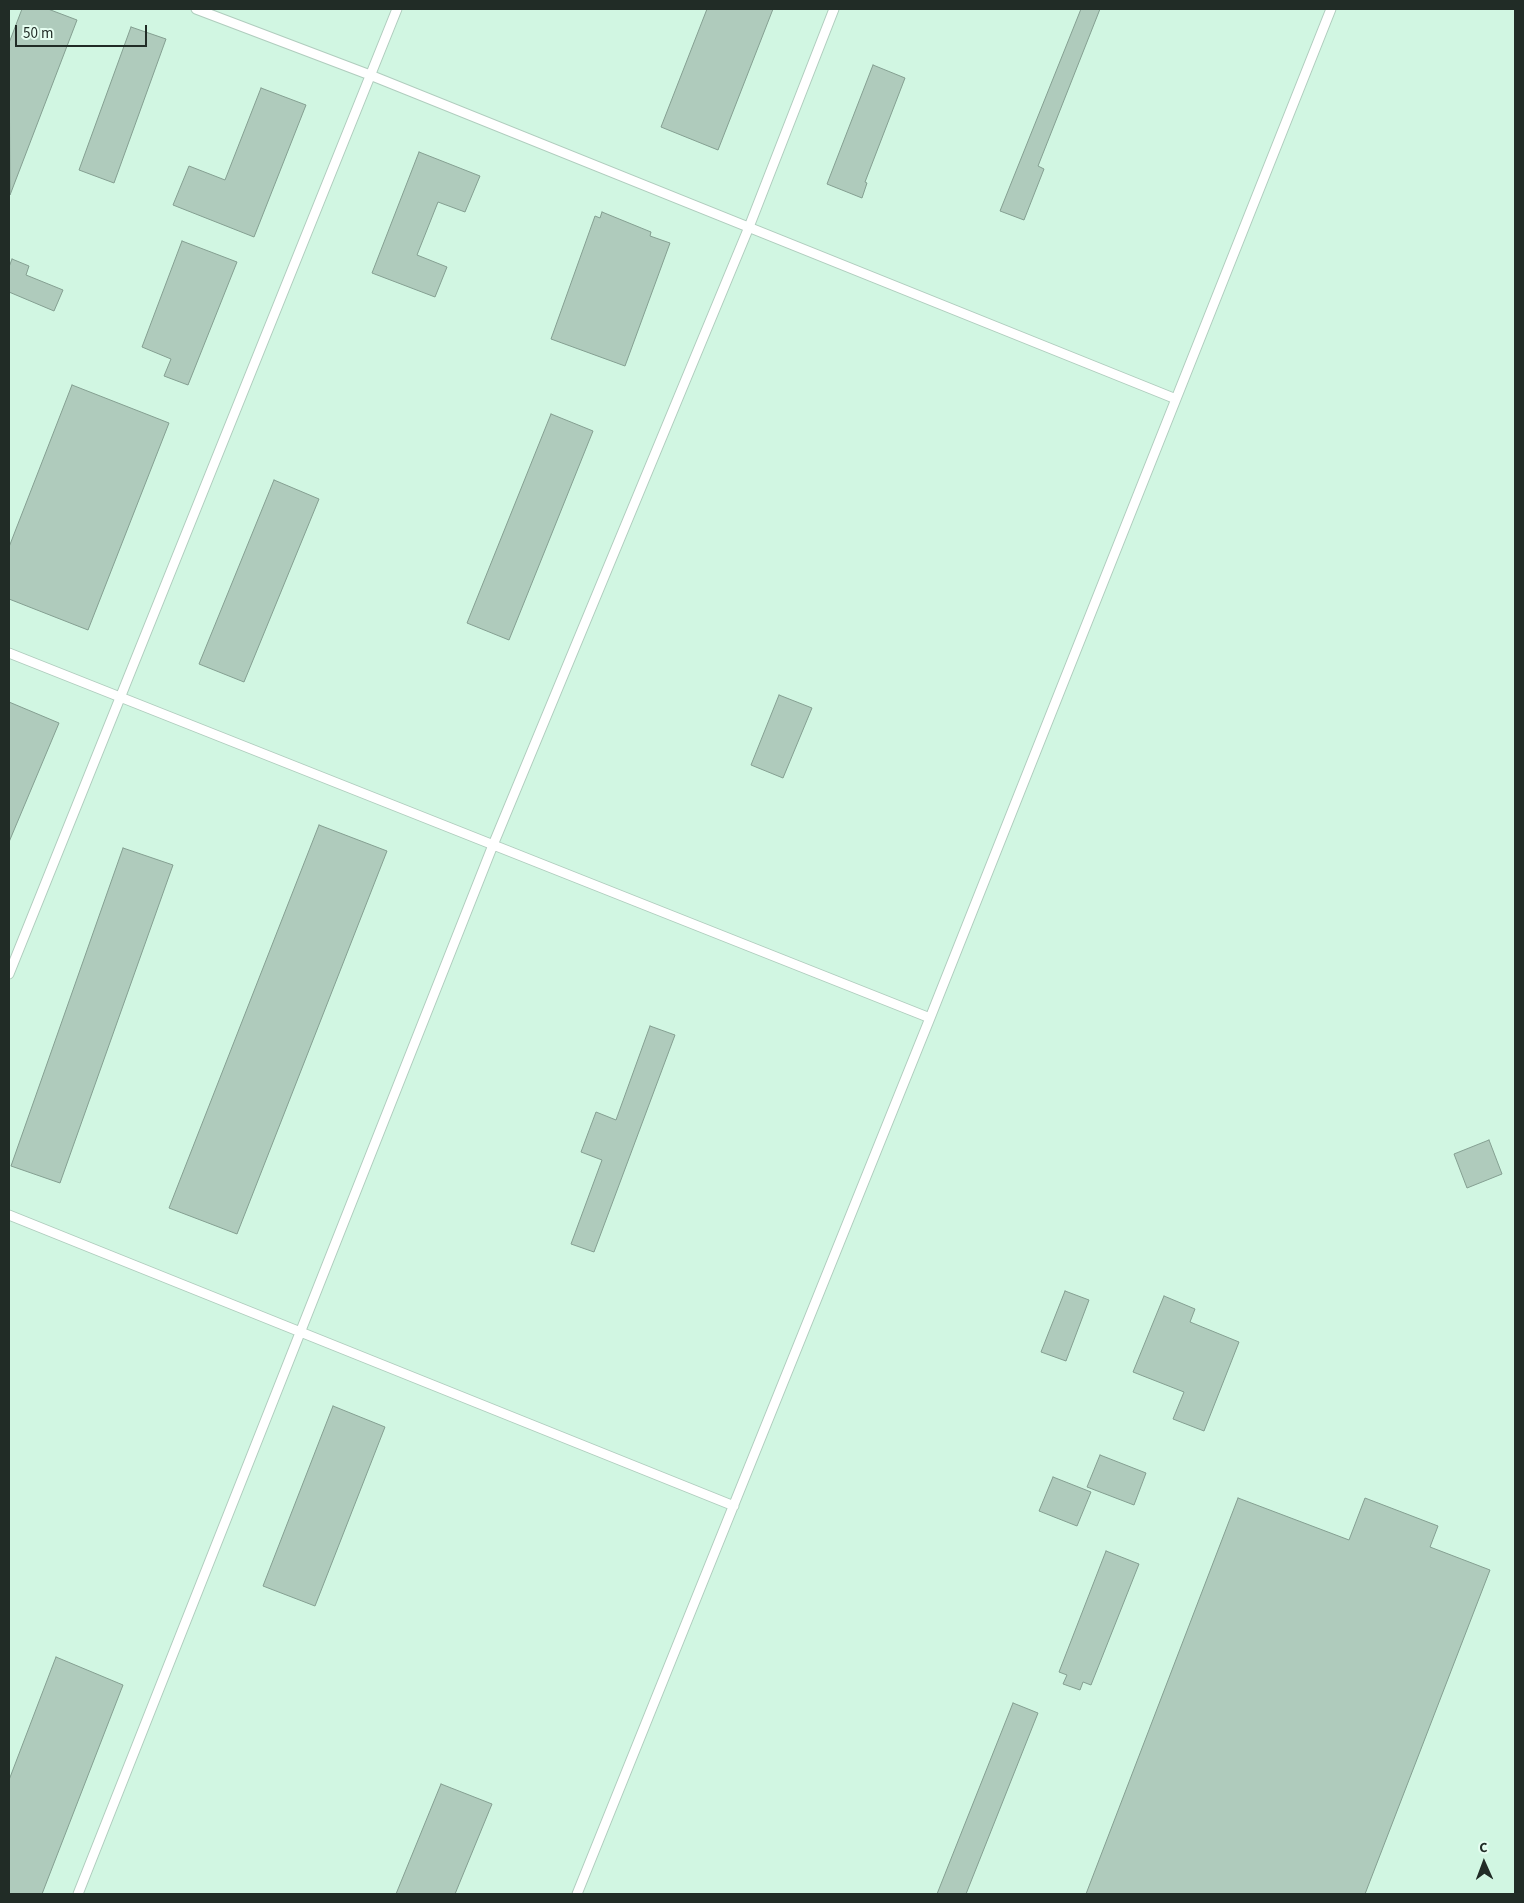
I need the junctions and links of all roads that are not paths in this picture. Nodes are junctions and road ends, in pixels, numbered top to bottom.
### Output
1 (196, 9) edge
2 (397, 9) edge
3 (834, 9) edge
4 (1331, 9) edge
5 (370, 75) junction
6 (749, 227) junction
7 (1176, 399) junction
8 (9, 653) edge
9 (120, 697) junction
10 (493, 845) junction
11 (9, 974) edge
12 (930, 1018) junction
13 (9, 1215) edge
14 (302, 1332) junction
15 (734, 1506) junction
16 (78, 1894) edge
17 (577, 1894) edge

1 - 5 lane
2 - 5 lane
3 - 6 lane
4 - 7 lane
5 - 6 lane
5 - 9 lane
6 - 7 lane
6 - 10 lane
7 - 12 lane
8 - 9 lane
9 - 10 lane
9 - 11 lane
10 - 12 lane
10 - 14 lane
12 - 15 lane
13 - 14 lane
14 - 15 lane
14 - 16 lane
15 - 17 lane

